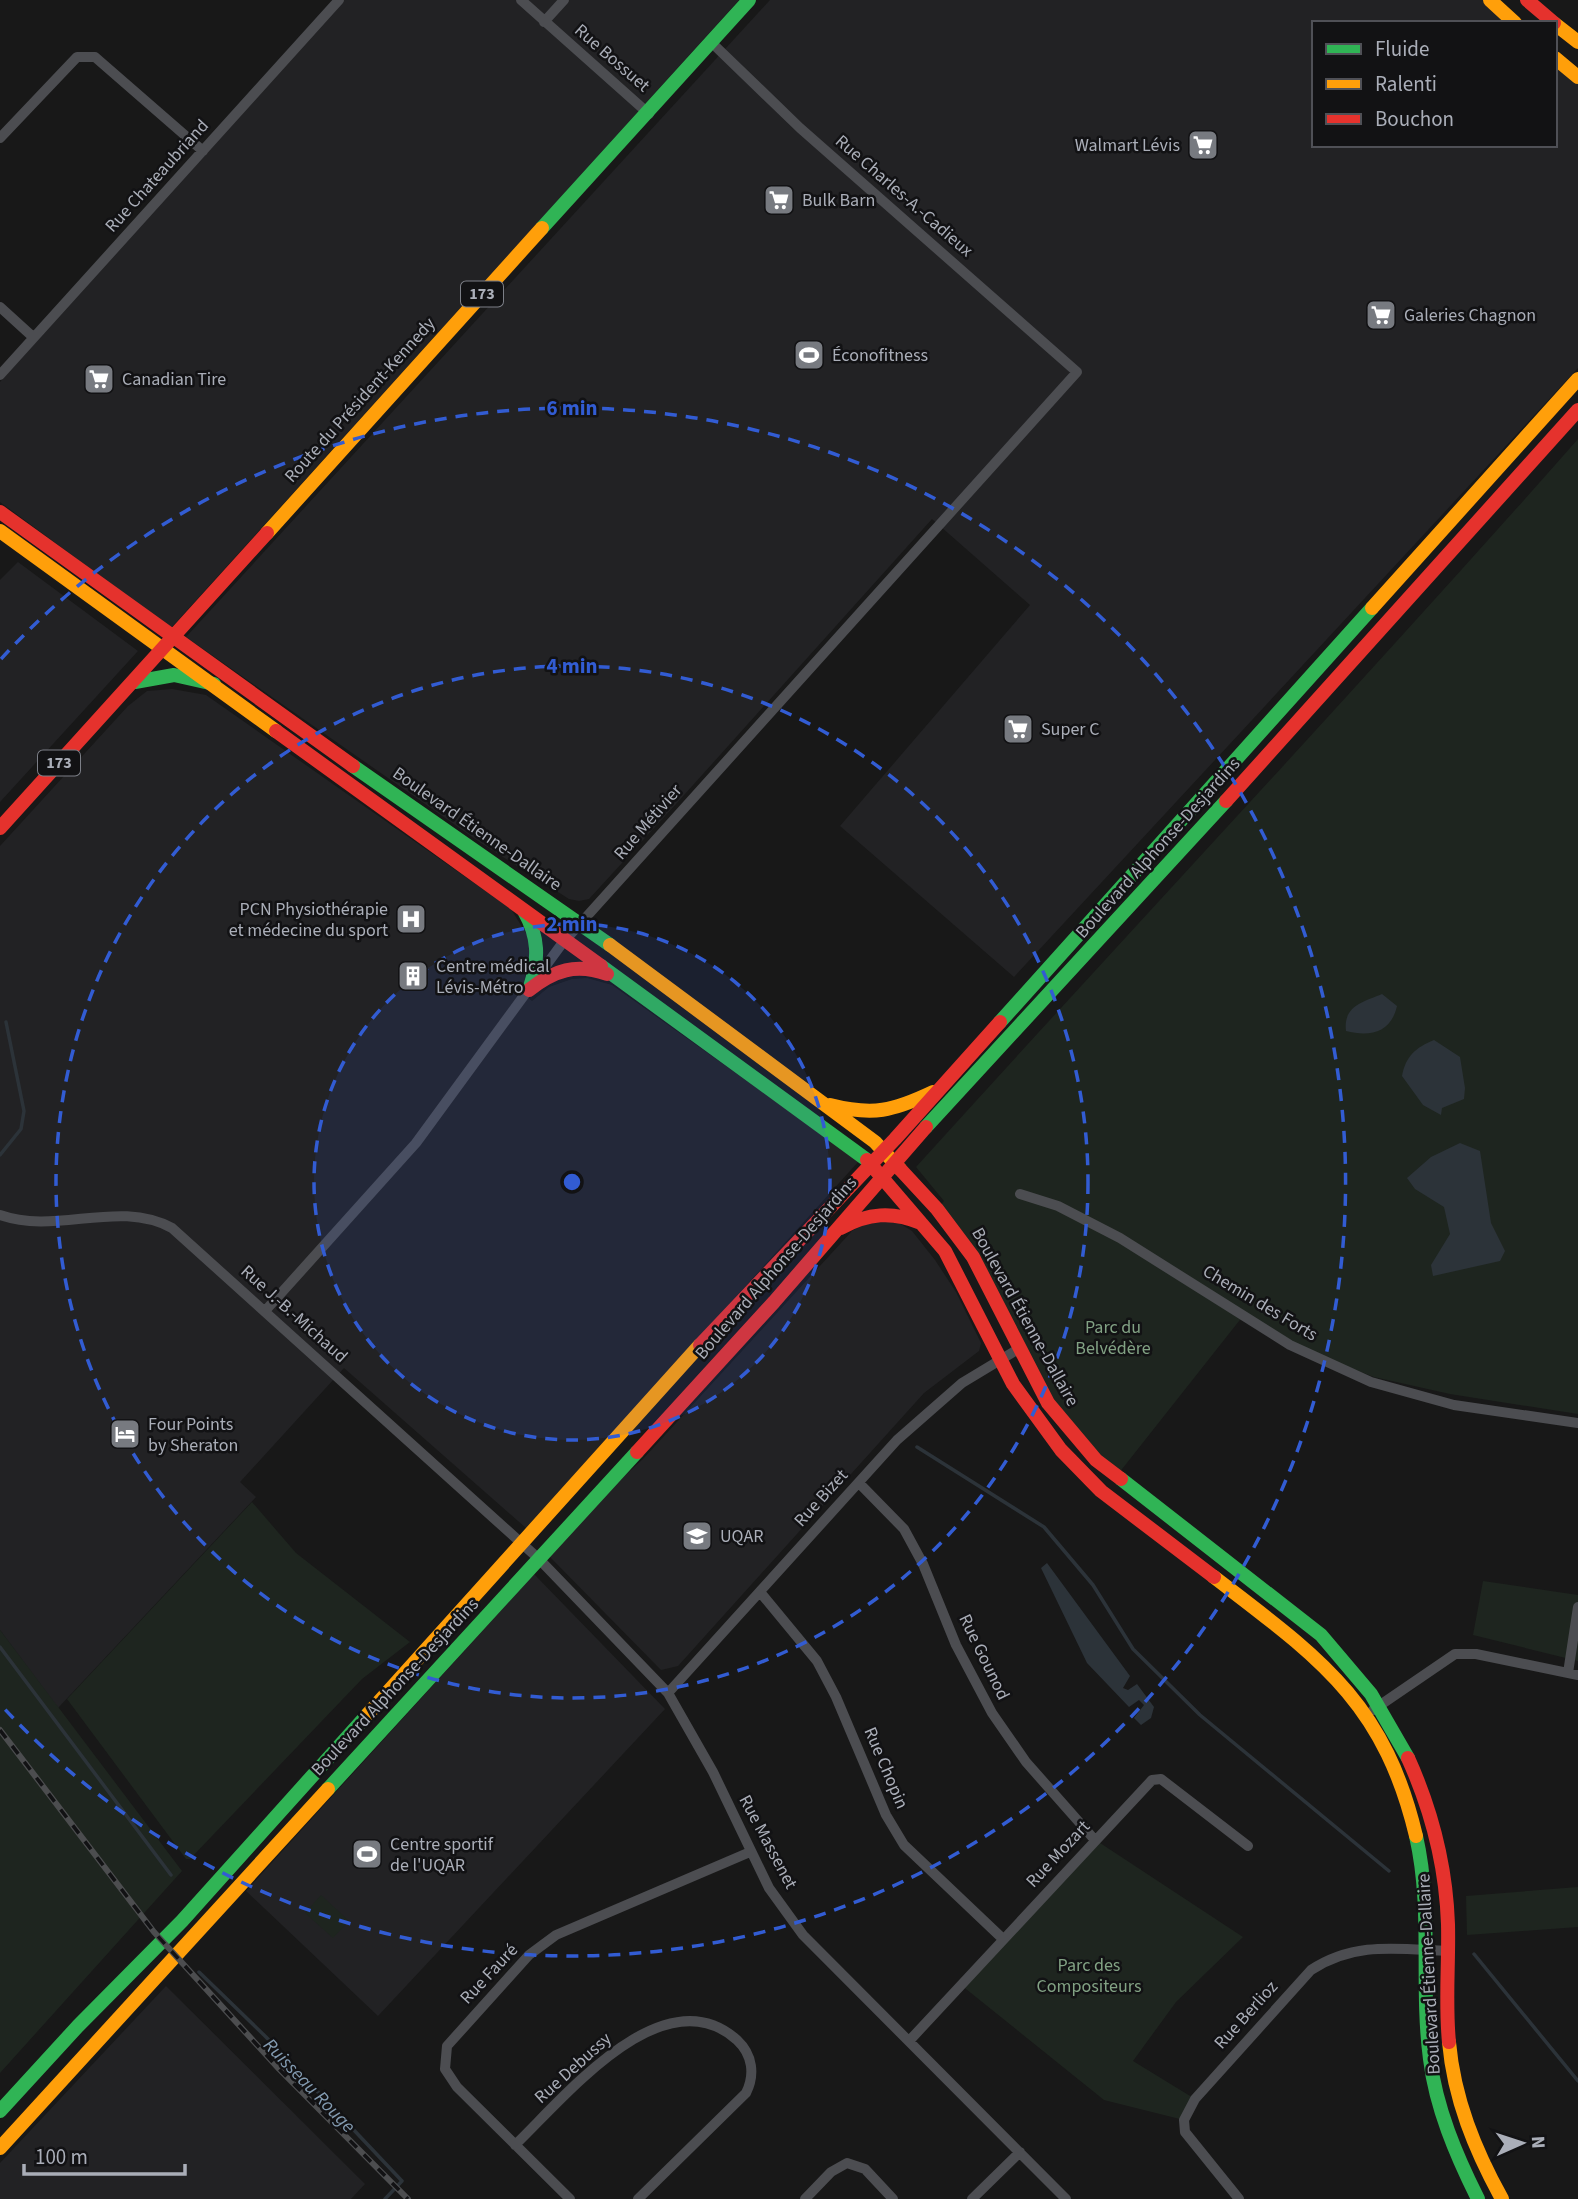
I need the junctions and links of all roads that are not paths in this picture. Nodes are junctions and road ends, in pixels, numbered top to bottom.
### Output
1 (339, 0) edge
2 (521, 0) edge
3 (564, 0) edge
4 (750, 0) edge
5 (1490, 0) edge
6 (1527, 0) edge
7 (1513, 21) edge
8 (1553, 21) edge
9 (544, 22) junction
10 (1557, 25) edge
11 (1578, 42) edge
12 (712, 43) junction
13 (1557, 60) edge
14 (1578, 77) edge
15 (649, 114) junction
16 (0, 138) edge
17 (203, 151) junction
18 (0, 307) edge
19 (33, 337) junction
20 (1077, 372) joint
21 (0, 375) edge
22 (1578, 379) edge
23 (1578, 410) edge
24 (0, 512) edge
25 (0, 531) edge
26 (174, 637) junction
27 (163, 649) junction
28 (132, 683) junction
29 (214, 684) junction
30 (0, 828) edge
31 (519, 904) junction
32 (581, 924) junction
33 (567, 939) junction
34 (625, 981) junction
35 (529, 990) junction
36 (939, 1089) junction
37 (821, 1103) junction
38 (884, 1150) junction
39 (871, 1163) junction
40 (897, 1163) junction
41 (883, 1176) junction
42 (1020, 1194) dead end
43 (0, 1216) edge
44 (925, 1225) junction
45 (831, 1234) junction
46 (265, 1311) junction
47 (1020, 1348) junction
48 (1001, 1359) junction
49 (1578, 1423) edge
50 (859, 1483) junction
51 (523, 1544) junction
52 (539, 1559) junction
53 (760, 1592) junction
54 (1578, 1607) edge
55 (1573, 1674) edge
56 (668, 1693) junction
57 (1380, 1705) junction
58 (1366, 1715) junction
59 (1094, 1839) junction
60 (1248, 1846) dead end
61 (750, 1852) junction
62 (1003, 1939) junction
63 (1428, 1950) junction
64 (1448, 1951) junction
65 (910, 2040) junction
66 (0, 2111) edge
67 (516, 2145) junction
68 (0, 2148) edge
69 (1020, 2152) junction
70 (570, 2199) edge
71 (638, 2199) edge
72 (805, 2199) edge
73 (893, 2199) edge
74 (972, 2199) edge
75 (1066, 2199) edge
76 (1239, 2199) edge
77 (1478, 2199) edge
78 (1502, 2199) edge

1 - 17 street, Rue Chateaubriand
2 - 9 street, Rue Bossuet
3 - 9 street
4 - 12 main road, Route du Président-Kennedy / 173
5 - 7 main road
6 - 8 main road
9 - 15 street, Rue Bossuet
10 - 11 main road
12 - 15 main road, Route du Président-Kennedy / 173
12 - 20 street, Rue Charles-A.-Cadieux
13 - 14 main road
15 - 26 main road, Route du Président-Kennedy / 173
16 - 17 street
17 - 19 street, Rue Chateaubriand
18 - 19 street
19 - 21 street, Rue Chateaubriand
20 - 32 street, Rue Métivier
22 - 36 main road, Boulevard Alphonse-Desjardins
23 - 40 main road, Boulevard Alphonse-Desjardins
24 - 26 main road, Boulevard Étienne-Dallaire
25 - 27 main road, Boulevard Étienne-Dallaire
26 - 27 main road, Route du Président-Kennedy / 173
26 - 32 main road, Boulevard Étienne-Dallaire
27 - 28 main road, Route du Président-Kennedy / 173
27 - 29 main road, Boulevard Étienne-Dallaire
28 - 29 main road
28 - 30 main road, Route du Président-Kennedy / 173
29 - 31 main road, Boulevard Étienne-Dallaire
31 - 33 main road, Boulevard Étienne-Dallaire
31 - 35 main road
32 - 33 street, Rue Métivier
32 - 37 main road, Boulevard Étienne-Dallaire
33 - 34 main road, Boulevard Étienne-Dallaire
33 - 35 street, Rue Métivier
34 - 35 main road
34 - 39 main road, Boulevard Étienne-Dallaire
35 - 46 street, Rue Métivier
36 - 37 main road
36 - 38 main road, Boulevard Alphonse-Desjardins
37 - 38 main road, Boulevard Étienne-Dallaire
38 - 39 main road, Boulevard Alphonse-Desjardins
38 - 40 main road, Boulevard Étienne-Dallaire
39 - 41 main road, Boulevard Étienne-Dallaire
39 - 51 main road, Boulevard Alphonse-Desjardins
40 - 41 main road, Boulevard Alphonse-Desjardins
40 - 47 main road, Boulevard Étienne-Dallaire
41 - 44 main road, Boulevard Étienne-Dallaire
41 - 45 main road, Boulevard Alphonse-Desjardins
42 - 49 street, Chemin des Forts
43 - 46 street, Rue J.-B.-Michaud
44 - 45 main road
44 - 48 main road, Boulevard Étienne-Dallaire
45 - 52 main road, Boulevard Alphonse-Desjardins
46 - 51 street, Rue J.-B.-Michaud
47 - 48 street, Rue Bizet
47 - 57 main road, Boulevard Étienne-Dallaire
48 - 50 street, Rue Bizet
48 - 58 main road, Boulevard Étienne-Dallaire
50 - 53 street, Rue Bizet
50 - 59 street, Rue Gounod
51 - 52 street, Rue Massenet
51 - 66 main road, Boulevard Alphonse-Desjardins
52 - 56 street, Rue Massenet
52 - 68 main road, Boulevard Alphonse-Desjardins
53 - 56 street, Rue Bizet
53 - 62 street, Rue Chopin
54 - 55 street
55 - 57 street
56 - 61 street, Rue Massenet
57 - 58 street
57 - 64 main road, Boulevard Étienne-Dallaire
58 - 63 main road, Boulevard Étienne-Dallaire
59 - 60 street, Rue Mozart
59 - 62 street, Rue Mozart
61 - 65 street, Rue Massenet
61 - 67 street, Rue Fauré
62 - 65 street, Rue Mozart
63 - 64 street, Rue Berlioz
63 - 76 street, Rue Berlioz
63 - 77 main road, Boulevard Étienne-Dallaire
64 - 78 main road, Boulevard Étienne-Dallaire
65 - 69 street, Rue Massenet
67 - 70 street, Rue Fauré
67 - 71 street, Rue Debussy
69 - 74 street
69 - 75 street, Rue Massenet
72 - 73 street

